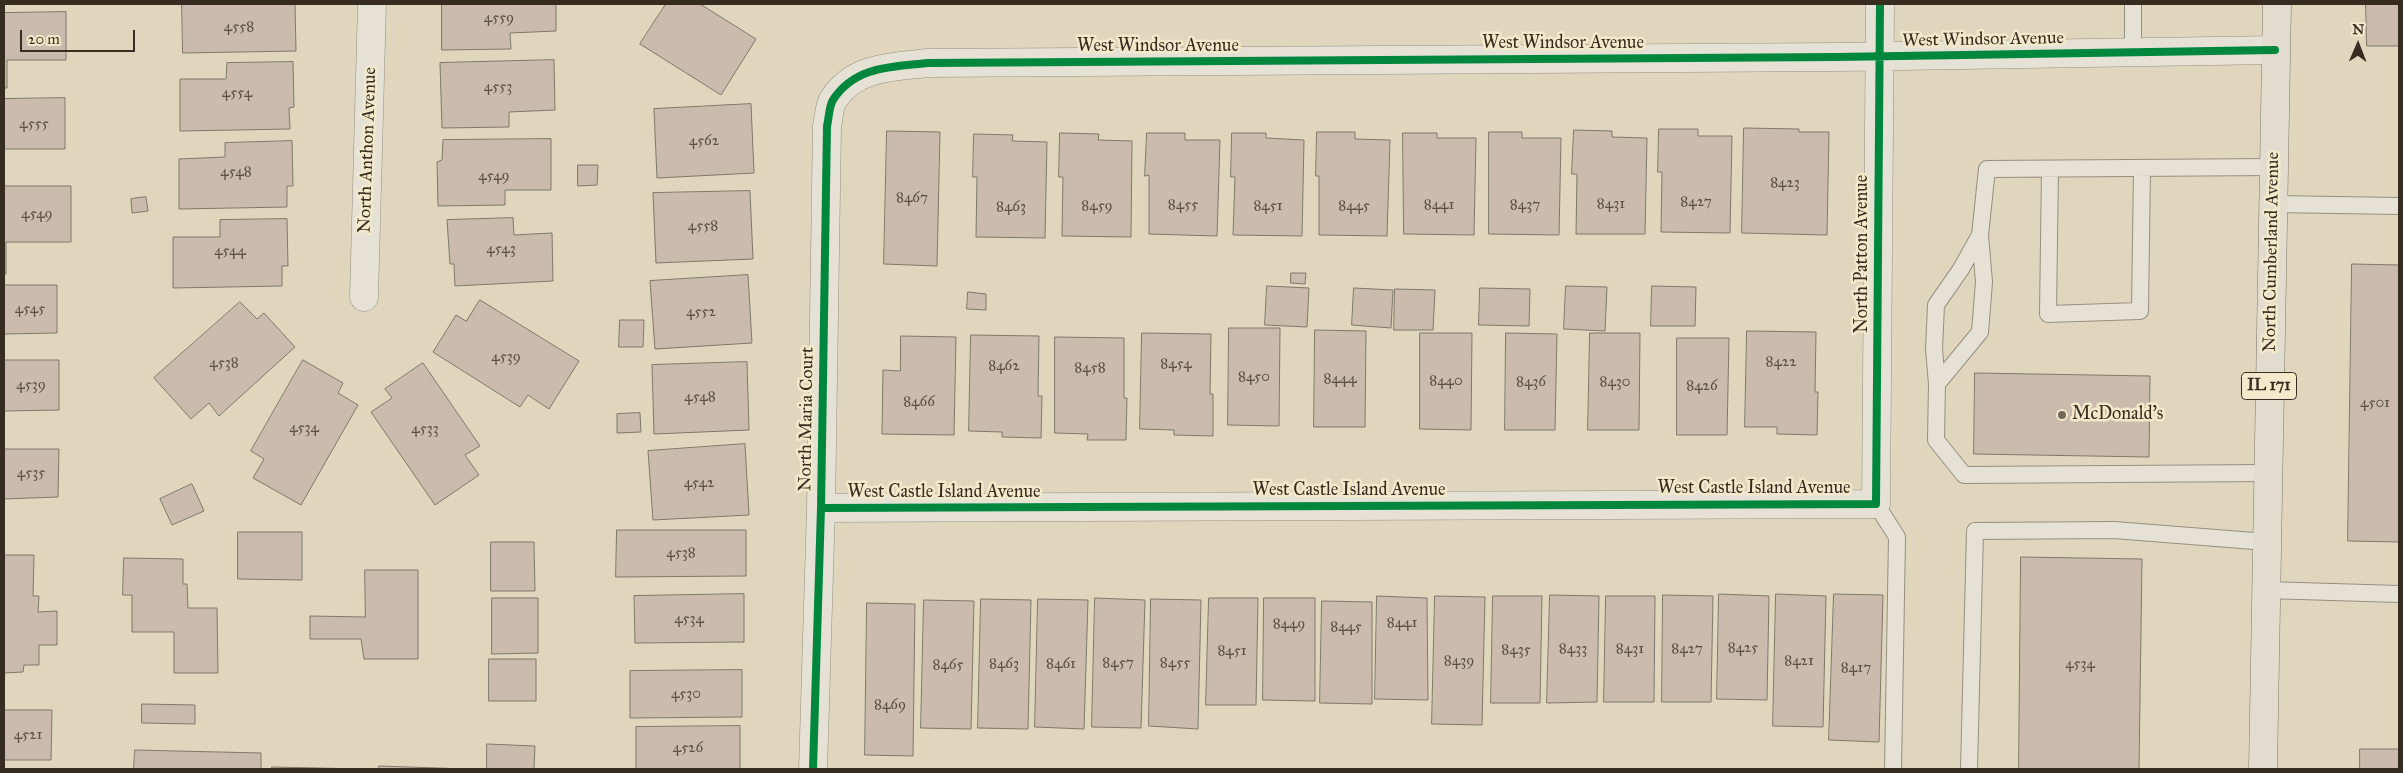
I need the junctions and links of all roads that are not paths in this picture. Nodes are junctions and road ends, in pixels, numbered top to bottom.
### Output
1 (372, 4) edge
2 (1880, 4) edge
3 (2134, 4) edge
4 (2277, 4) edge
5 (2275, 50) junction
6 (2133, 52) junction
7 (1880, 57) junction
8 (853, 78) joint
9 (2273, 167) junction
10 (2142, 168) junction
11 (2050, 169) junction
12 (2273, 204) junction
13 (2399, 206) edge
14 (1980, 235) junction
15 (364, 297) dead end
16 (1937, 384) junction
17 (2268, 473) junction
18 (1876, 504) junction
19 (821, 508) junction
20 (2267, 542) junction
21 (2266, 590) junction
22 (2399, 594) edge
23 (813, 769) edge
24 (1892, 769) edge
25 (1969, 769) edge
26 (2263, 769) edge

1 - 15 street, North Anthon Avenue
2 - 7 street, North Patton Avenue
3 - 6 lane
4 - 5 main road, North Cumberland Avenue / IL 171
5 - 6 street, West Windsor Avenue
5 - 9 main road, North Cumberland Avenue / IL 171
6 - 7 street, West Windsor Avenue
7 - 8 street, West Windsor Avenue
7 - 18 street, North Patton Avenue
8 - 19 street, North Maria Court
9 - 10 lane
9 - 12 main road, North Cumberland Avenue / IL 171
10 - 11 lane
10 - 11 lane
11 - 14 lane
12 - 13 lane
12 - 17 main road, North Cumberland Avenue / IL 171
14 - 16 lane
14 - 16 lane
16 - 17 lane
17 - 20 main road, North Cumberland Avenue / IL 171
18 - 19 street, West Castle Island Avenue
18 - 24 lane
19 - 23 street, North Maria Court
20 - 21 main road, North Cumberland Avenue / IL 171
20 - 25 lane
21 - 22 lane
21 - 26 main road, North Cumberland Avenue / IL 171

